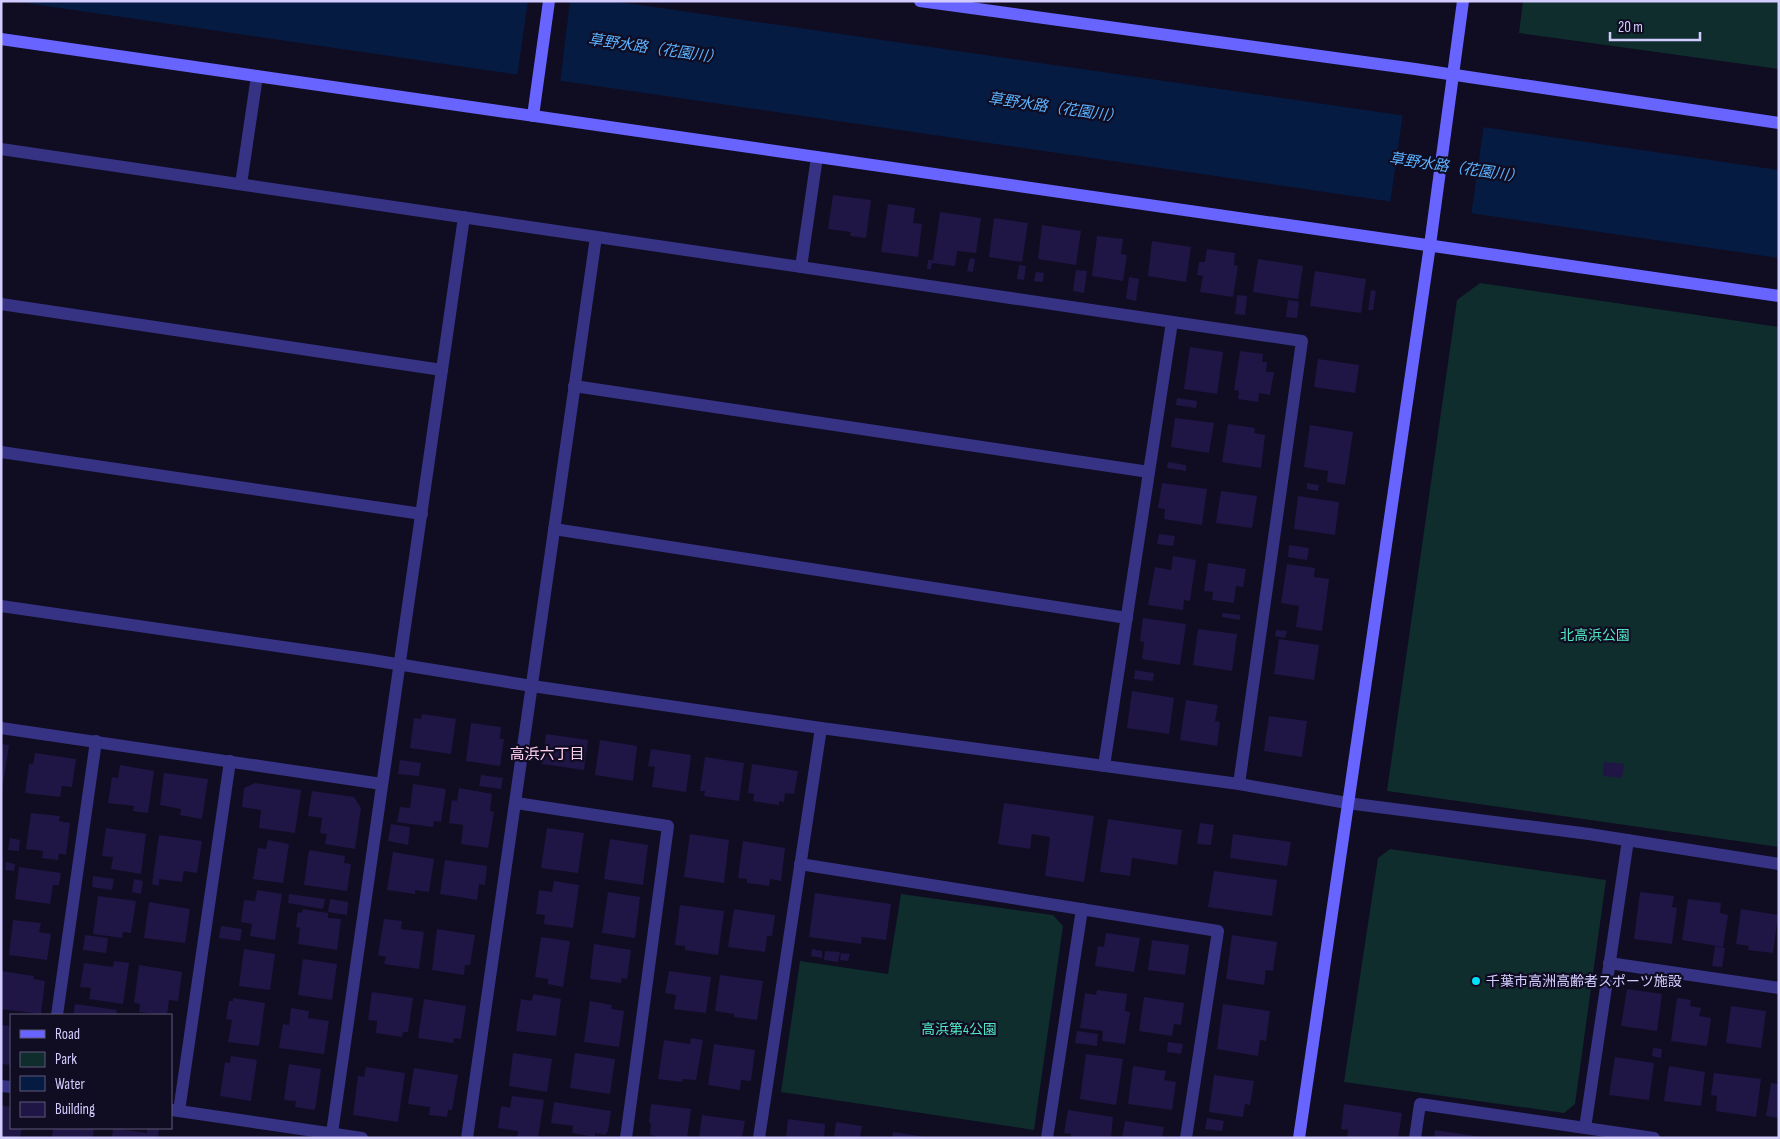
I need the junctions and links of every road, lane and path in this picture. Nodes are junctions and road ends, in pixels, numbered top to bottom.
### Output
1 (549, 1) edge
2 (921, 1) edge
3 (1463, 1) edge
4 (1, 39) edge
5 (1453, 75) junction
6 (257, 76) junction
7 (533, 116) junction
8 (1779, 123) edge
9 (1, 149) edge
10 (817, 157) junction
11 (241, 184) junction
12 (464, 218) junction
13 (596, 237) junction
14 (1430, 245) junction
15 (801, 267) junction
16 (1779, 296) edge
17 (1, 304) edge
18 (1172, 322) junction
19 (442, 370) junction
20 (574, 386) junction
21 (1, 452) edge
22 (1149, 472) junction
23 (422, 514) junction
24 (554, 529) junction
25 (1, 606) edge
26 (1127, 618) junction
27 (400, 664) junction
28 (532, 686) junction
29 (1, 728) edge
30 (821, 728) junction
31 (96, 741) junction
32 (230, 761) junction
33 (1104, 766) junction
34 (382, 784) junction
35 (1239, 784) junction
36 (516, 803) junction
37 (1348, 803) junction
38 (1628, 840) junction
39 (800, 864) junction
40 (1779, 864) edge
41 (1082, 909) junction
42 (1609, 963) junction
43 (1779, 988) edge
44 (57, 1014) edge
45 (175, 1111) edge
46 (1585, 1128) junction
47 (332, 1133) junction
48 (362, 1138) edge
49 (467, 1138) edge
50 (626, 1138) edge
51 (760, 1138) edge
52 (1047, 1138) edge
53 (1186, 1138) edge
54 (1299, 1138) edge
55 (1416, 1138) edge
56 (1654, 1138) edge

1 - 7 street
2 - 5 street
3 - 5 street
4 - 6 street
5 - 8 street
5 - 14 street
6 - 7 street
6 - 11 street
7 - 10 street
9 - 11 street
10 - 14 street
10 - 15 street
11 - 12 street
12 - 13 street
12 - 19 street
13 - 15 street
13 - 20 street
14 - 16 street
14 - 37 street
15 - 18 street
17 - 19 street
18 - 22 street
18 - 35 street
19 - 23 street
20 - 22 street
20 - 24 street
21 - 23 street
22 - 26 street
23 - 27 street
24 - 26 street
24 - 28 street
25 - 27 street
26 - 33 street
27 - 28 street
27 - 34 street
28 - 30 street
28 - 36 street
29 - 31 street
30 - 33 street
30 - 39 street
31 - 32 street
31 - 44 street
32 - 34 street
32 - 45 street
33 - 35 street
34 - 47 street
35 - 37 street
36 - 49 street
36 - 50 street
37 - 38 street
37 - 54 street
38 - 40 street
38 - 42 street
39 - 41 street
39 - 51 street
41 - 52 street
41 - 53 street
42 - 43 street
42 - 46 street
45 - 47 street
46 - 55 street
46 - 56 street
47 - 48 street

